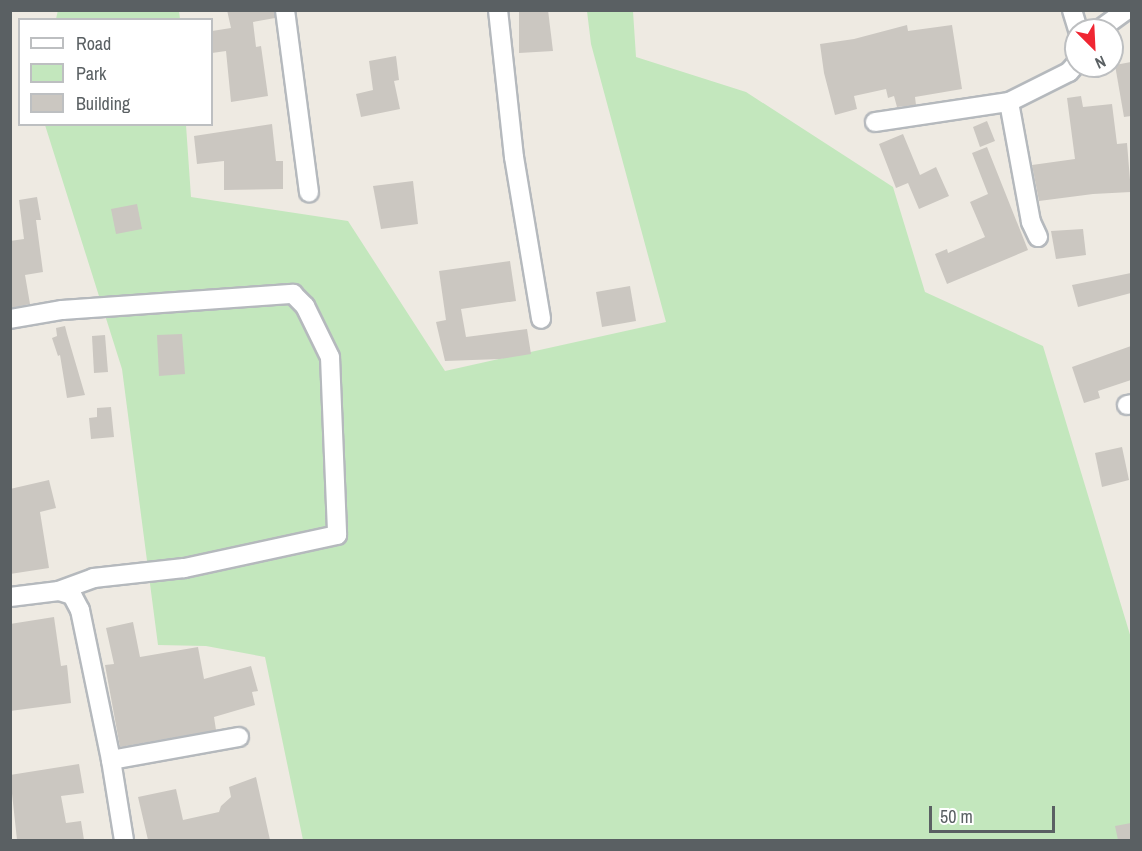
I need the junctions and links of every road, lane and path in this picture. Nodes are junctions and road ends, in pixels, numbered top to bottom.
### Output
1 (285, 10) edge
2 (498, 10) edge
3 (1064, 74) edge
4 (1009, 102) junction
5 (874, 122) dead end
6 (309, 192) dead end
7 (1038, 237) dead end
8 (10, 319) edge
9 (541, 319) dead end
10 (59, 591) junction
11 (10, 597) edge
12 (239, 737) dead end
13 (111, 760) junction
14 (124, 840) edge

1 - 6 street
2 - 9 street
3 - 4 street
4 - 5 street
4 - 7 street
8 - 10 street
10 - 11 street
10 - 13 street
12 - 13 street
13 - 14 street

